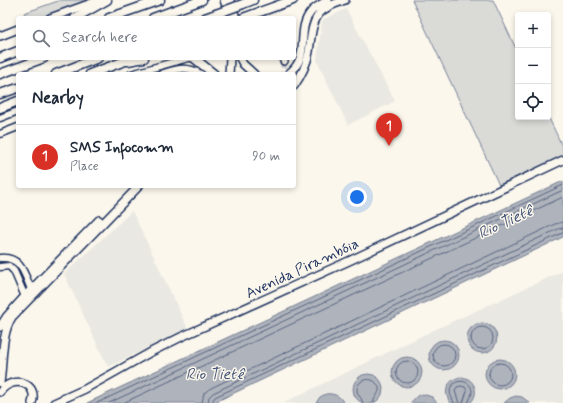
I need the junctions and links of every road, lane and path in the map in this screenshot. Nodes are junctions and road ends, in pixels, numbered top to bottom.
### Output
1 (100, 0) edge
2 (107, 0) edge
3 (160, 0) edge
4 (202, 0) edge
5 (224, 0) edge
6 (230, 0) edge
7 (253, 0) edge
8 (293, 0) edge
9 (328, 0) edge
10 (345, 0) edge
11 (56, 16) edge
12 (79, 16) edge
13 (115, 16) edge
14 (158, 16) edge
15 (210, 16) edge
16 (229, 16) edge
17 (235, 16) edge
18 (248, 16) edge
19 (16, 30) edge
20 (0, 36) edge
21 (16, 52) edge
22 (0, 58) edge
23 (38, 60) edge
24 (93, 60) edge
25 (127, 60) edge
26 (132, 60) edge
27 (181, 60) edge
28 (196, 60) edge
29 (230, 60) edge
30 (241, 60) edge
31 (121, 62) junction
32 (61, 72) edge
33 (95, 72) edge
34 (137, 72) edge
35 (169, 72) edge
36 (197, 72) edge
37 (212, 72) edge
38 (229, 72) edge
39 (252, 72) edge
40 (291, 72) edge
41 (0, 74) edge
42 (296, 82) edge
43 (16, 89) edge
44 (0, 94) edge
45 (16, 102) edge
46 (0, 108) edge
47 (16, 112) edge
48 (0, 118) edge
49 (16, 128) edge
50 (0, 134) edge
51 (563, 160) edge
52 (131, 188) edge
53 (137, 188) edge
54 (0, 258) edge
55 (0, 267) edge
56 (32, 293) junction
57 (26, 299) junction
58 (7, 316) junction
59 (0, 322) edge
60 (0, 327) edge
61 (0, 383) edge
62 (0, 392) edge
63 (32, 403) edge
64 (54, 403) edge

1 - 11 main road
2 - 12 highway
3 - 13 highway
4 - 14 highway
5 - 16 main road
6 - 17 main road
7 - 15 highway, bridge
8 - 18 highway
9 - 40 main road
10 - 42 main road
19 - 20 main road
21 - 22 highway
23 - 41 highway
24 - 32 highway
25 - 31 highway
26 - 31 highway
27 - 34 street
28 - 37 highway
29 - 38 main road
30 - 39 main road
31 - 33 highway
35 - 36 street
43 - 44 highway
45 - 46 highway
47 - 48 street
49 - 50 street
51 - 64 main road, Avenida Pirambóia
52 - 56 main road
53 - 56 main road
54 - 56 street
55 - 57 street
56 - 57 main road
57 - 58 main road
57 - 61 main road
58 - 59 main road
58 - 60 main road
62 - 63 main road

